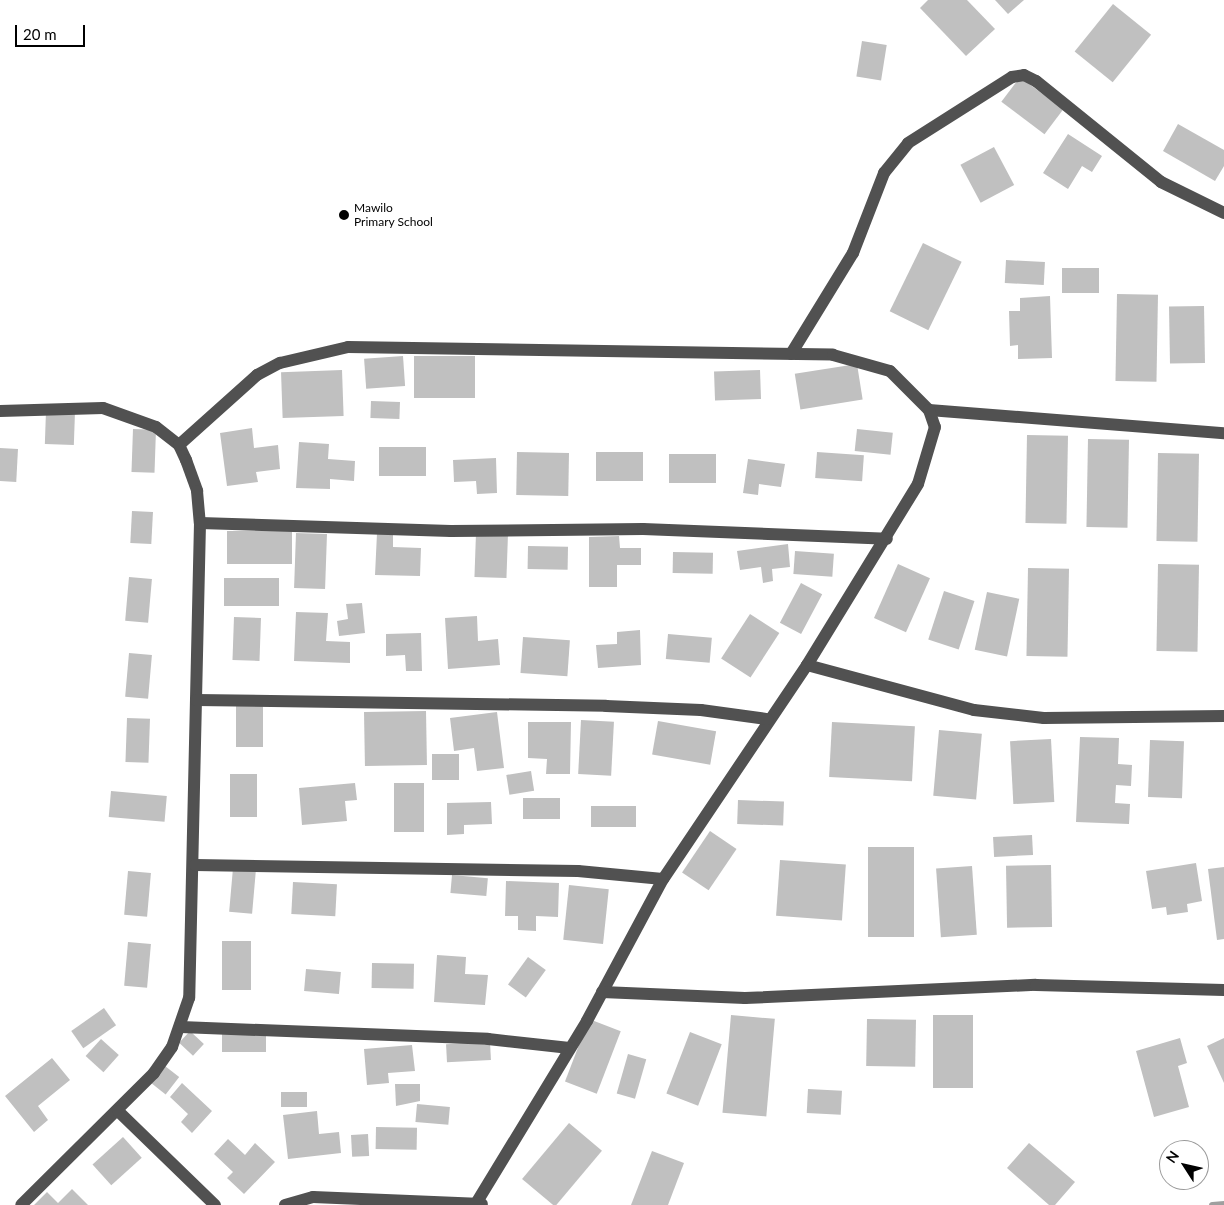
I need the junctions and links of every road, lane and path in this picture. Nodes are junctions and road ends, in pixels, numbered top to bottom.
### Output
1 (1224, 213) edge
2 (791, 354) junction
3 (929, 410) junction
4 (0, 411) edge
5 (1224, 433) edge
6 (179, 445) junction
7 (200, 523) junction
8 (887, 539) junction
9 (807, 666) junction
10 (196, 700) junction
11 (1224, 716) edge
12 (767, 719) junction
13 (195, 865) junction
14 (663, 878) junction
15 (1224, 990) edge
16 (602, 992) junction
17 (181, 1028) junction
18 (570, 1048) junction
19 (118, 1112) junction
20 (479, 1204) edge
21 (21, 1205) edge
22 (215, 1205) edge
23 (285, 1205) edge

1 - 2 street
2 - 3 street
2 - 6 street
3 - 5 street
3 - 8 street
4 - 6 street
6 - 7 street
7 - 8 street
7 - 10 street
8 - 9 street
9 - 11 street
9 - 12 street
10 - 12 street
10 - 13 street
12 - 14 street
13 - 14 street
13 - 17 street
14 - 16 street
15 - 16 street
16 - 18 street
17 - 18 street
17 - 19 street
18 - 20 street
19 - 21 street
19 - 22 street
20 - 23 street

